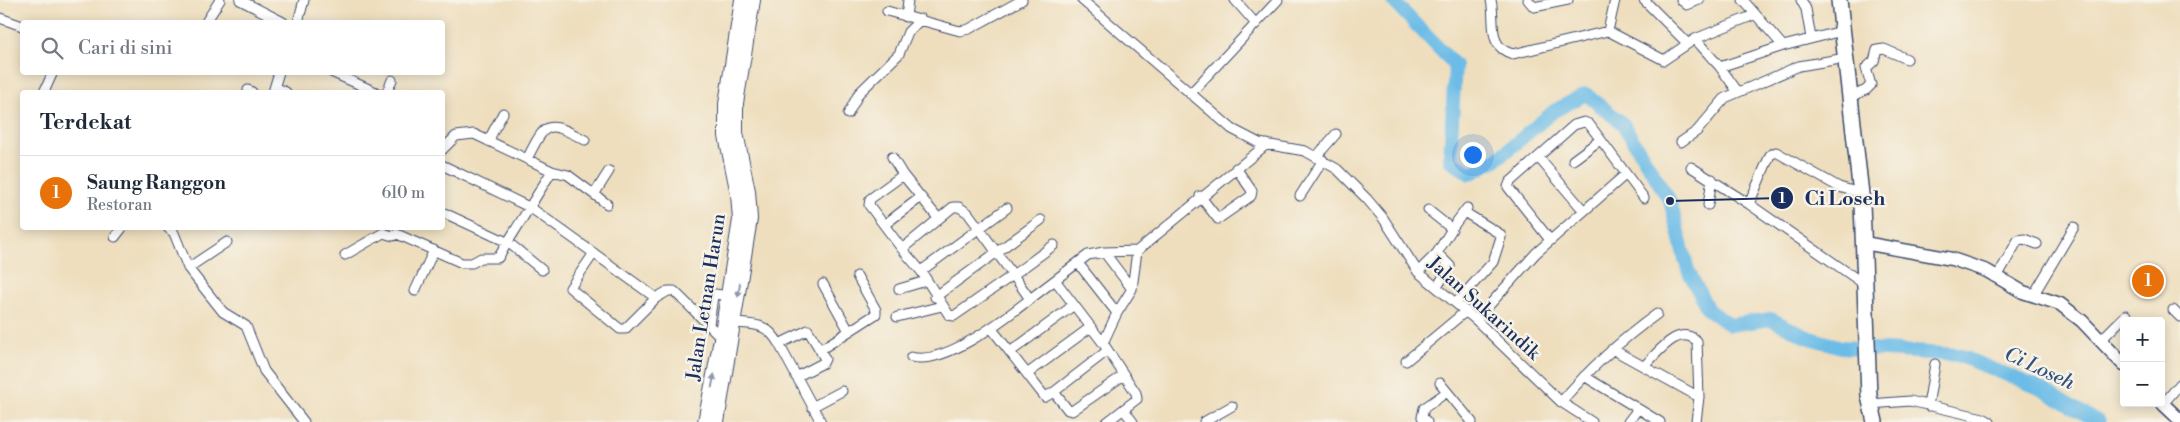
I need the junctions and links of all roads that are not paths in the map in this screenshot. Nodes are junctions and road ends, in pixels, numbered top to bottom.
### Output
1 (220, 0) edge
2 (240, 0) edge
3 (304, 0) edge
4 (742, 0) edge
5 (753, 0) edge
6 (908, 0) edge
7 (1022, 0) edge
8 (1082, 0) edge
9 (1235, 0) edge
10 (1278, 0) edge
11 (1491, 0) edge
12 (1528, 0) edge
13 (1568, 0) edge
14 (1615, 0) edge
15 (1644, 0) edge
16 (1681, 0) edge
17 (1699, 0) edge
18 (1743, 0) edge
19 (1801, 0) edge
20 (1839, 0) edge
21 (887, 11) dead end
22 (1754, 16) junction
23 (906, 17) junction
24 (0, 18) edge
25 (921, 19) junction
26 (207, 20) edge
27 (279, 20) edge
28 (299, 20) edge
29 (1256, 24) junction
30 (20, 25) edge
31 (1608, 31) junction
32 (1842, 32) junction
33 (1811, 38) junction
34 (1691, 41) junction
35 (1783, 46) junction
36 (1846, 58) junction
37 (1907, 59) dead end
38 (1720, 67) junction
39 (52, 75) edge
40 (278, 75) edge
41 (337, 75) edge
42 (392, 80) dead end
43 (350, 82) edge
44 (45, 90) edge
45 (274, 90) edge
46 (371, 90) edge
47 (388, 90) edge
48 (1738, 92) junction
49 (1190, 94) junction
50 (1850, 96) junction
51 (503, 113) dead end
52 (848, 114) dead end
53 (1336, 134) dead end
54 (585, 140) dead end
55 (1600, 140) junction
56 (488, 141) junction
57 (1681, 142) dead end
58 (1267, 144) junction
59 (445, 147) edge
60 (892, 157) dead end
61 (1538, 157) junction
62 (527, 159) junction
63 (1319, 159) junction
64 (1573, 160) dead end
65 (445, 166) edge
66 (1691, 167) dead end
67 (1236, 168) junction
68 (552, 171) junction
69 (609, 171) dead end
70 (1626, 174) junction
71 (903, 175) junction
72 (1712, 179) junction
73 (595, 193) junction
74 (1860, 193) junction
75 (1200, 196) junction
76 (1300, 196) dead end
77 (921, 197) junction
78 (1644, 198) dead end
79 (607, 204) dead end
80 (1749, 204) junction
81 (1708, 205) dead end
82 (530, 208) junction
83 (1007, 208) dead end
84 (1428, 210) dead end
85 (1584, 211) junction
86 (445, 213) edge
87 (938, 218) junction
88 (1041, 220) dead end
89 (884, 225) junction
90 (2074, 227) dead end
91 (1452, 228) junction
92 (120, 230) edge
93 (170, 230) edge
94 (979, 230) junction
95 (399, 231) edge
96 (115, 237) dead end
97 (1550, 240) junction
98 (227, 242) dead end
99 (509, 243) junction
100 (1864, 244) junction
101 (2037, 244) dead end
102 (1054, 245) dead end
103 (902, 249) junction
104 (434, 250) junction
105 (1137, 250) junction
106 (594, 252) junction
107 (1104, 252) junction
108 (1437, 253) junction
109 (345, 254) dead end
110 (996, 254) junction
111 (1078, 263) junction
112 (188, 268) junction
113 (542, 270) dead end
114 (920, 271) junction
115 (1418, 272) junction
116 (1013, 275) junction
117 (857, 276) dead end
118 (1997, 277) junction
119 (1055, 280) junction
120 (926, 281) junction
121 (823, 284) dead end
122 (1864, 284) junction
123 (1436, 287) junction
124 (899, 288) dead end
125 (1132, 289) junction
126 (415, 291) dead end
127 (2034, 294) junction
128 (727, 296) junction
129 (936, 297) junction
130 (656, 298) junction
131 (1030, 299) junction
132 (1456, 303) junction
133 (1074, 305) junction
134 (942, 306) junction
135 (1466, 311) junction
136 (1117, 312) junction
137 (1657, 314) dead end
138 (2126, 315) dead end
139 (897, 317) dead end
140 (1476, 320) junction
141 (734, 323) junction
142 (709, 325) junction
143 (1091, 327) junction
144 (992, 328) junction
145 (850, 331) junction
146 (2101, 340) junction
147 (726, 341) junction
148 (779, 344) junction
149 (1105, 347) junction
150 (1612, 349) junction
151 (820, 350) junction
152 (1010, 352) junction
153 (911, 357) dead end
154 (1406, 361) dead end
155 (2121, 362) edge
156 (1936, 364) dead end
157 (1644, 366) junction
158 (1027, 374) junction
159 (1124, 375) junction
160 (1584, 376) junction
161 (796, 377) junction
162 (1440, 383) dead end
163 (2180, 384) edge
164 (842, 391) dead end
165 (1054, 392) junction
166 (1447, 392) junction
167 (1699, 397) junction
168 (1870, 400) junction
169 (2165, 400) edge
170 (1561, 402) junction
171 (1232, 406) dead end
172 (1928, 406) junction
173 (2165, 406) edge
174 (812, 407) junction
175 (1638, 409) junction
176 (1124, 410) junction
177 (2180, 420) edge
178 (304, 422) edge
179 (705, 422) edge
180 (717, 422) edge
181 (821, 422) edge
182 (1107, 422) edge
183 (1133, 422) edge
184 (1204, 422) edge
185 (1427, 422) edge
186 (1472, 422) edge
187 (1592, 422) edge
188 (1628, 422) edge
189 (1660, 422) edge
190 (1696, 422) edge
191 (1875, 422) edge
192 (1990, 422) edge

1 - 26 street
2 - 27 street
3 - 28 street
4 - 128 main road, Jalan Letnan Harun
5 -> 141 main road, Jalan Letnan Harun
6 - 23 street
7 - 25 street
8 - 49 street, Jalan Sukarindik
9 - 29 street
10 - 29 street
11 - 31 street
12 - 13 street
14 - 31 street
15 - 34 street
16 - 17 street
18 - 22 street
19 - 33 street
20 - 32 highway
21 - 23 street
22 - 34 street
22 - 35 street
23 - 25 street
24 - 30 street
25 - 52 street
29 - 49 street
31 - 34 street
32 - 33 street
32 - 36 highway
33 - 35 street
34 - 38 street
35 - 38 street
36 - 48 street
36 - 50 highway
37 - 50 street
38 - 48 street
39 - 44 street
40 - 45 street
41 - 43 street
42 - 47 street
43 - 46 street
48 - 57 street
49 - 58 street, Jalan Sukarindik
50 - 74 highway
51 - 56 street
53 - 63 street
54 - 62 street
55 - 61 street
55 - 64 street
55 - 70 street
56 - 59 street
56 - 62 street
58 - 63 street, Jalan Sukarindik
58 - 67 street
60 - 71 street
61 - 85 street
61 - 97 street
62 - 68 street
63 - 76 street
63 - 115 street, Jalan Sukarindik
65 - 82 street
66 - 72 street
67 - 75 street
67 - 75 street
68 - 73 street
68 - 82 street
69 - 73 street
70 - 78 street
70 - 85 street
71 - 77 street
71 - 89 street
72 - 80 street
72 - 81 street
73 - 79 street
74 - 80 street
74 - 100 highway
75 - 105 street
77 - 87 street
77 - 89 street
80 - 122 street
82 - 99 street
82 - 106 street
83 - 94 street
84 - 91 street
85 - 97 street
86 - 99 street
87 - 94 street
87 - 103 street
88 - 110 street
89 - 103 street
90 - 127 street
91 - 108 street
91 - 132 street
92 - 96 street
93 - 112 street
94 - 110 street
94 - 114 street
95 - 104 street
95 - 109 street
97 - 140 street
98 - 112 street
99 - 104 street
99 - 113 street
100 - 118 street
100 - 122 highway
101 - 118 street
102 - 116 street
103 - 114 street
104 - 126 street
105 - 107 street
105 - 125 street
106 - 130 street
106 - 130 street
107 - 111 street
107 - 125 street
108 - 115 street
108 - 123 street
110 - 116 street
110 - 129 street
111 - 119 street
111 - 136 street
112 - 178 street
114 - 120 street
115 - 123 street, Jalan Sukarindik
116 - 131 street
116 - 134 street
117 - 145 street
118 - 127 street
119 - 131 street
119 - 133 street
120 - 124 street
120 - 129 street
121 - 145 street
122 - 168 highway
123 - 132 street, Jalan Sukarindik
125 - 136 street
127 - 146 street
128 - 142 street
128 - 147 main road, Jalan Letnan Harun
129 - 134 street
130 - 142 street
131 - 144 street
132 - 135 street, Jalan Sukarindik
133 - 143 street
133 - 152 street
134 - 139 street
135 - 140 street, Jalan Sukarindik
135 - 154 street
136 - 149 street
137 - 150 street
138 - 146 street
140 - 170 street, Jalan Sukarindik
141 - 147 main road, Jalan Letnan Harun
141 - 148 street
142 - 147 street
143 - 149 street
143 - 158 street
144 - 152 street
144 - 153 street
145 - 151 street
146 - 155 street
179 -> 147 main road, Jalan Letnan Harun
147 - 180 main road, Jalan Letnan Harun
148 - 151 street
148 - 161 street
149 - 159 street
149 - 165 street
150 - 157 street
150 - 160 street
151 - 161 street
152 - 158 street
156 - 172 street
157 - 167 street
157 - 167 street
158 - 165 street
159 - 165 street
159 - 176 street
160 - 170 street
160 - 175 street
161 - 174 street
162 - 166 street
163 - 169 street
164 - 174 street
166 - 185 street
166 - 186 street
167 - 190 street
168 - 172 street
168 - 191 highway
170 - 187 street, Jalan Sukarindik
171 - 184 street
172 - 192 street
173 - 177 street
174 - 181 street
175 - 188 street
175 - 189 street
176 - 182 street
176 - 183 street

